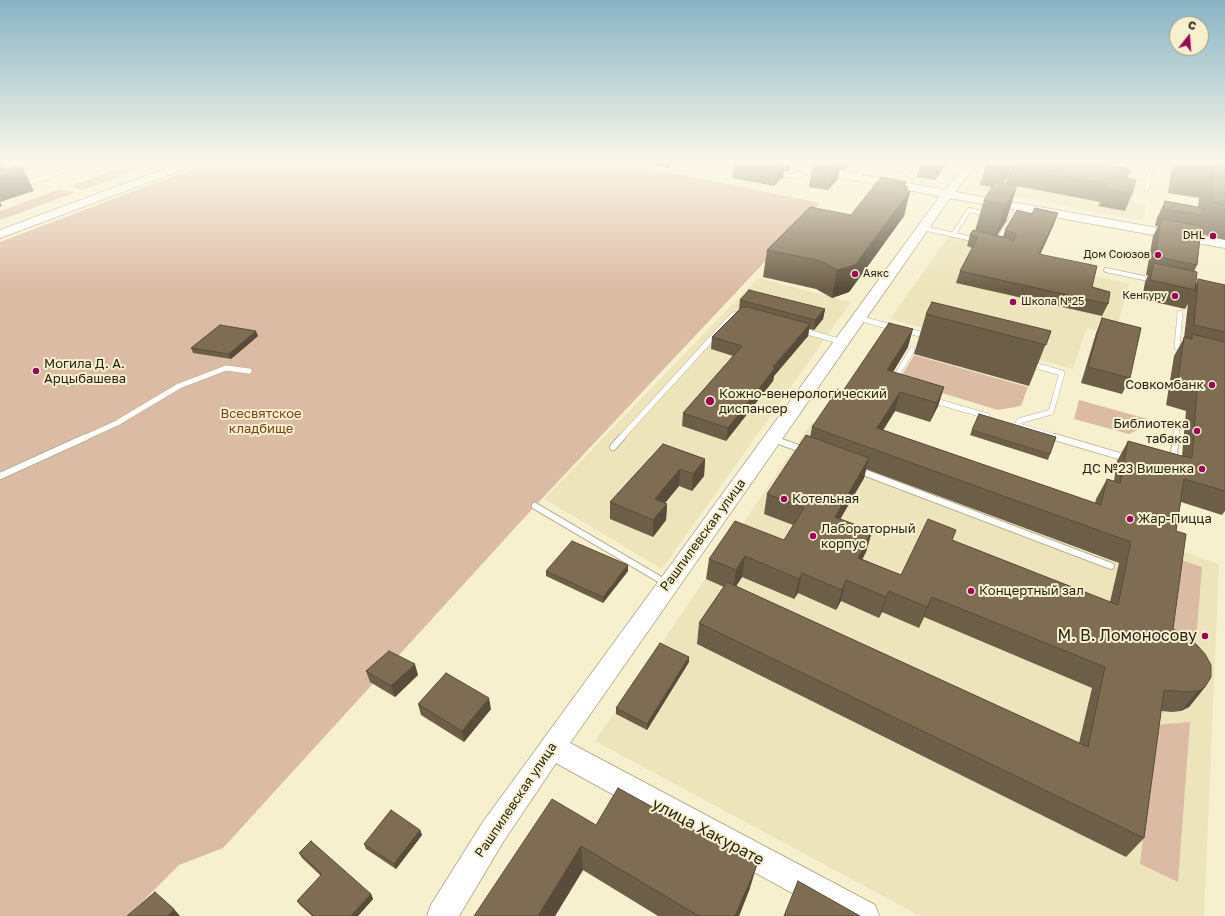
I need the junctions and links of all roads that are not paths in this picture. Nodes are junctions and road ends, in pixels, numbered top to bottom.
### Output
1 (71, 204) edge
2 (81, 204) edge
3 (940, 204) edge
4 (1006, 204) edge
5 (1018, 206) junction
6 (990, 214) edge
7 (1004, 217) edge
8 (1011, 218) junction
9 (923, 228) junction
10 (0, 230) edge
11 (0, 234) edge
12 (953, 235) junction
13 (981, 241) edge
14 (988, 242) edge
15 (996, 244) junction
16 (1225, 244) edge
17 (1002, 245) edge
18 (1106, 270) dead end
19 (1158, 281) edge
20 (1180, 313) dead end
21 (746, 315) edge
22 (859, 318) junction
23 (798, 329) edge
24 (935, 339) edge
25 (842, 342) junction
26 (912, 350) dead end
27 (1174, 350) dead end
28 (1025, 363) edge
29 (249, 371) dead end
30 (889, 387) edge
31 (922, 397) edge
32 (995, 419) edge
33 (1010, 423) edge
34 (1177, 425) dead end
35 (1017, 426) junction
36 (772, 439) junction
37 (613, 448) dead end
38 (814, 454) edge
39 (1135, 461) edge
40 (1172, 464) edge
41 (851, 468) edge
42 (0, 476) edge
43 (535, 506) dead end
44 (1111, 566) dead end
45 (667, 584) junction
46 (552, 747) junction
47 (442, 916) edge
48 (864, 916) edge

1 - 10 street
2 - 11 street
3 - 9 street, Рашпилевская улица
4 - 5 street
5 - 8 lane
5 - 16 street
6 - 12 lane
7 - 8 lane
8 - 15 lane
9 - 12 lane
9 - 22 street, Рашпилевская улица
12 - 13 lane
14 - 15 lane
15 - 17 lane
18 - 19 lane
20 - 27 lane
21 - 37 lane
22 - 24 lane
22 - 25 street, Рашпилевская улица
23 - 25 lane
25 - 36 street, Рашпилевская улица
26 - 30 lane
28 - 35 lane
29 - 42 lane
31 - 32 lane
33 - 35 lane
34 - 40 lane
35 - 39 lane
36 - 38 lane
36 - 45 street, Рашпилевская улица
41 - 44 lane
43 - 45 lane
45 - 46 street, Рашпилевская улица
46 - 47 street, Рашпилевская улица
46 - 48 street, улица Хакурате

